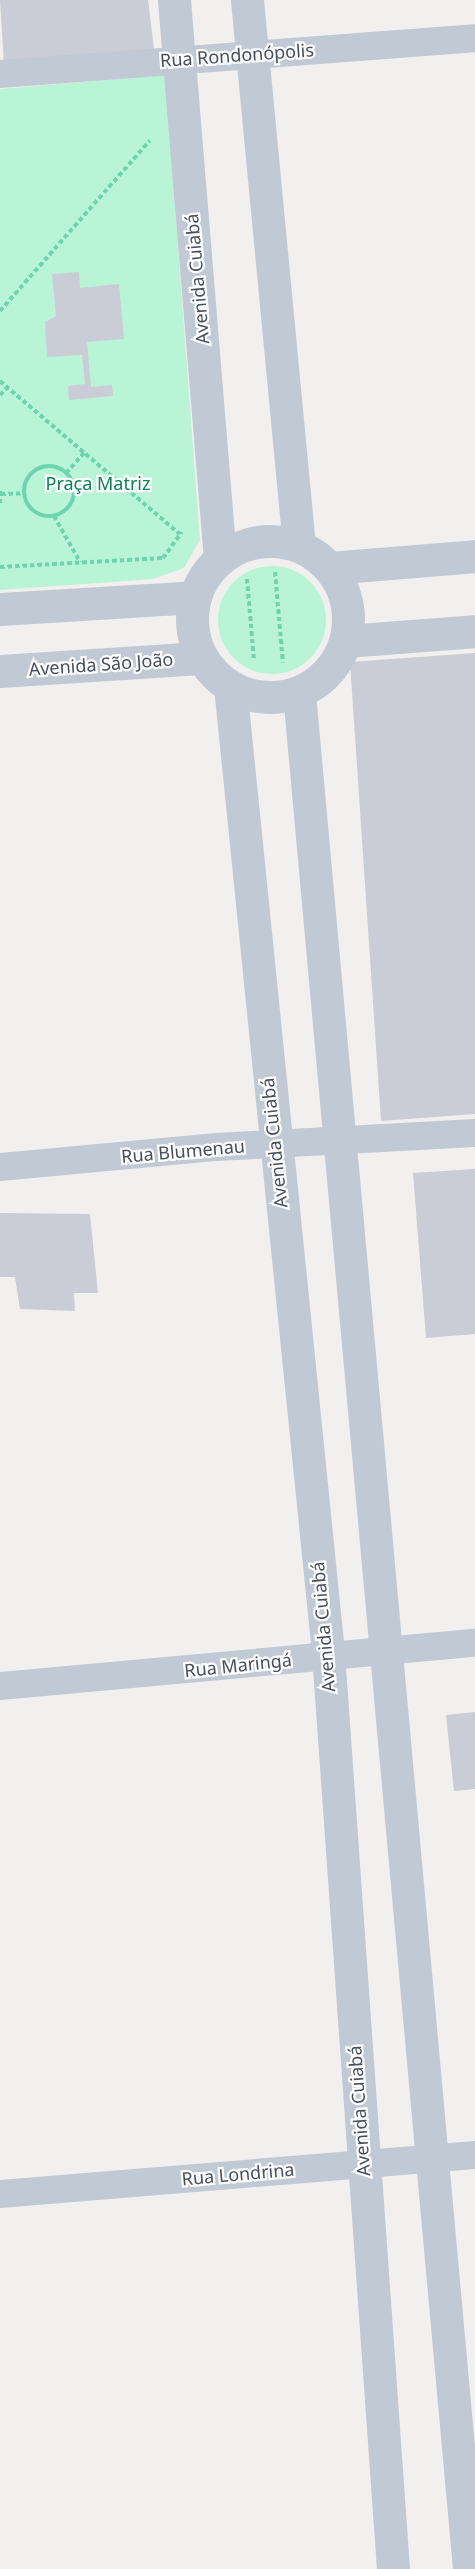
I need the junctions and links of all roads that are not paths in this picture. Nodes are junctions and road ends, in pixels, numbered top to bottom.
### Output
1 (174, 0) edge
2 (247, 0) edge
3 (475, 38) edge
4 (252, 53) junction
5 (178, 59) junction
6 (0, 74) edge
7 (299, 546) junction
8 (475, 556) edge
9 (220, 559) junction
10 (330, 568) junction
11 (195, 597) junction
12 (0, 609) edge
13 (475, 631) edge
14 (346, 641) junction
15 (201, 658) junction
16 (0, 671) edge
17 (230, 686) junction
18 (299, 693) junction
19 (475, 1133) edge
20 (343, 1143) junction
21 (276, 1145) junction
22 (0, 1167) edge
23 (475, 1643) edge
24 (384, 1648) junction
25 (328, 1653) junction
26 (0, 1686) edge
27 (475, 2155) edge
28 (432, 2158) junction
29 (364, 2162) junction
30 (0, 2194) edge
31 (393, 2569) edge
32 (469, 2569) edge

1 - 5 street, Avenida Cuiabá
2 - 4 street
3 - 4 street, Rua Rondonópolis
4 - 5 street, Rua Rondonópolis
4 - 7 street
5 - 6 street, Rua Rondonópolis
5 - 9 street, Avenida Cuiabá
7 - 9 street
7 - 10 street
8 - 10 street
9 - 11 street
10 - 14 street
11 - 12 street
11 - 15 street
13 - 14 street
14 - 18 street
15 - 16 street, Avenida São João
15 - 17 street
17 - 18 street
17 - 21 street, Avenida Cuiabá
18 - 20 street
19 - 20 street, Rua Blumenau
20 - 21 street, Rua Blumenau
20 - 24 street
21 - 22 street, Rua Blumenau
21 - 25 street, Avenida Cuiabá
23 - 24 street, Rua Maringá
24 - 25 street, Rua Maringá
24 - 28 street
25 - 26 street, Rua Maringá
25 - 29 street, Avenida Cuiabá
27 - 28 street, Rua Londrina
28 - 29 street, Rua Londrina
28 - 32 street
29 - 30 street, Rua Londrina
29 - 31 street, Avenida Cuiabá

